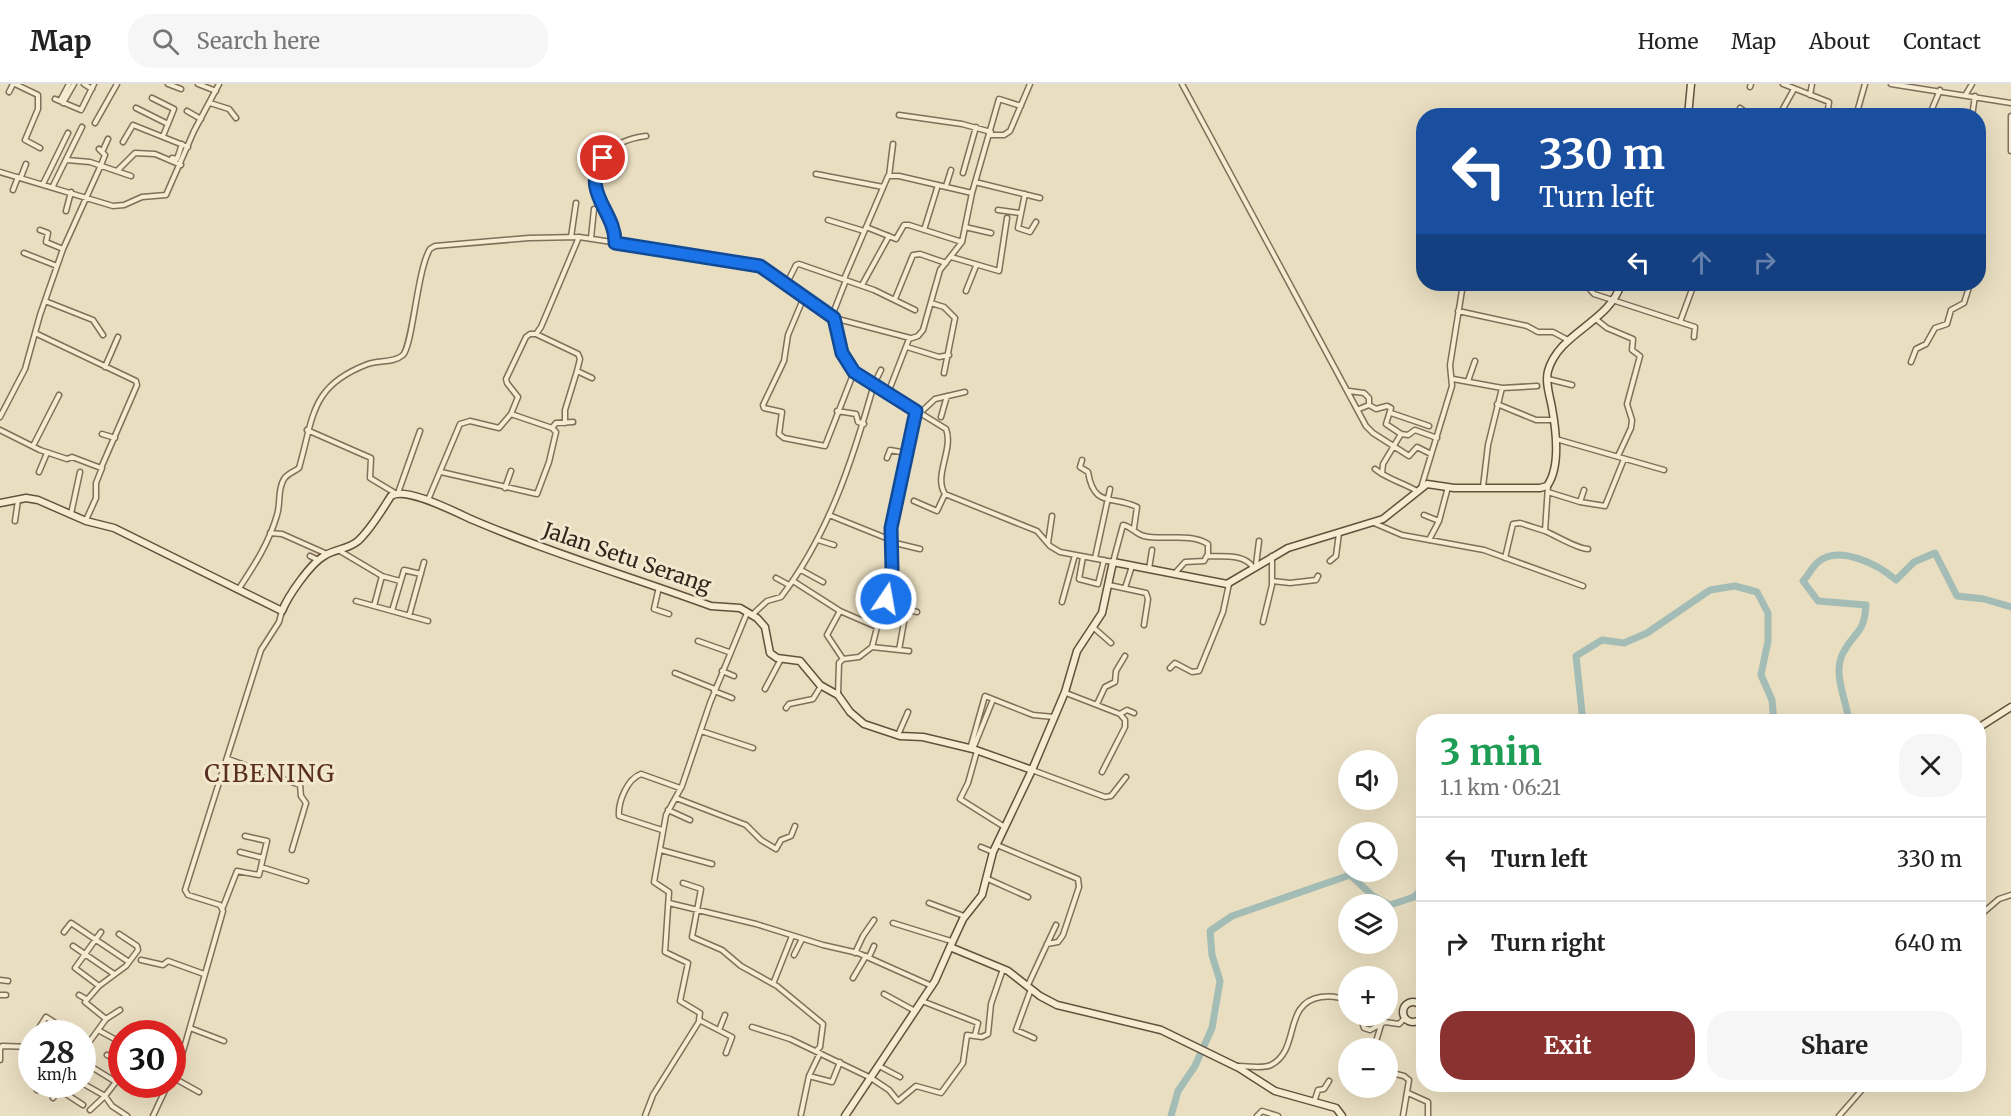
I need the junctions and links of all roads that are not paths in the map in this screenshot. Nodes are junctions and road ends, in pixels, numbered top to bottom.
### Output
1 (14, 84) edge
2 (69, 84) edge
3 (74, 84) edge
4 (84, 84) edge
5 (117, 84) edge
6 (168, 84) edge
7 (198, 84) edge
8 (219, 84) edge
9 (1030, 84) edge
10 (1182, 84) edge
11 (1691, 84) edge
12 (1783, 84) edge
13 (1812, 84) edge
14 (1865, 84) edge
15 (1892, 84) edge
16 (1972, 84) edge
17 (93, 86) edge
18 (181, 89) dead end
19 (1794, 89) junction
20 (1940, 90) junction
21 (216, 91) junction
22 (9, 92) dead end
23 (1966, 94) junction
24 (1810, 95) junction
25 (1975, 96) junction
26 (152, 98) dead end
27 (60, 101) junction
28 (210, 103) junction
29 (2011, 103) edge
30 (1021, 106) junction
31 (136, 108) dead end
32 (1689, 108) edge
33 (1783, 108) edge
34 (1828, 108) edge
35 (1858, 108) edge
36 (1932, 108) edge
37 (1973, 108) edge
38 (187, 111) dead end
39 (899, 115) dead end
40 (2011, 116) edge
41 (236, 118) dead end
42 (201, 119) junction
43 (95, 123) dead end
44 (168, 124) junction
45 (82, 127) dead end
46 (976, 127) junction
47 (68, 133) dead end
48 (990, 134) junction
49 (163, 136) junction
50 (646, 136) dead end
51 (108, 139) dead end
52 (123, 142) dead end
53 (182, 144) junction
54 (893, 144) dead end
55 (188, 147) junction
56 (40, 148) dead end
57 (2011, 151) edge
58 (166, 158) junction
59 (67, 160) junction
60 (26, 165) dead end
61 (101, 165) junction
62 (181, 165) junction
63 (951, 170) dead end
64 (117, 171) junction
65 (0, 172) edge
66 (963, 173) dead end
67 (816, 174) dead end
68 (130, 176) dead end
69 (889, 176) junction
70 (19, 177) junction
71 (975, 182) junction
72 (43, 184) junction
73 (938, 184) junction
74 (53, 186) junction
75 (946, 186) junction
76 (883, 187) junction
77 (13, 190) dead end
78 (71, 192) junction
79 (972, 193) junction
80 (1025, 194) junction
81 (1040, 198) dead end
82 (87, 200) junction
83 (576, 203) dead end
84 (594, 209) dead end
85 (998, 210) dead end
86 (66, 211) dead end
87 (1020, 213) junction
88 (1006, 218) dead end
89 (828, 220) dead end
90 (1036, 222) dead end
91 (965, 227) junction
92 (865, 229) junction
93 (40, 230) dead end
94 (924, 230) junction
95 (991, 233) dead end
96 (889, 236) junction
97 (571, 237) junction
98 (579, 237) junction
99 (591, 238) junction
100 (962, 242) junction
101 (615, 243) junction
102 (63, 249) junction
103 (24, 253) dead end
104 (951, 257) junction
105 (946, 263) junction
106 (57, 266) junction
107 (976, 266) junction
108 (845, 280) junction
109 (787, 283) junction
110 (862, 285) junction
111 (966, 291) dead end
112 (1462, 291) edge
113 (1591, 291) edge
114 (1618, 291) edge
115 (1691, 291) edge
116 (1968, 291) edge
117 (804, 297) junction
118 (895, 298) junction
119 (1615, 300) junction
120 (45, 301) junction
121 (931, 303) junction
122 (915, 310) dead end
123 (1458, 311) junction
124 (833, 317) junction
125 (1597, 320) junction
126 (1680, 322) junction
127 (34, 333) junction
128 (536, 334) junction
129 (103, 335) dead end
130 (118, 337) dead end
131 (1694, 337) dead end
132 (910, 338) junction
133 (1570, 341) junction
134 (907, 347) junction
135 (949, 355) junction
136 (1475, 362) dead end
137 (1911, 362) dead end
138 (105, 367) junction
139 (577, 370) junction
140 (881, 370) dead end
141 (854, 372) junction
142 (944, 373) dead end
143 (592, 378) dead end
144 (1453, 379) junction
145 (1547, 379) junction
146 (1468, 381) junction
147 (874, 384) junction
148 (1572, 385) dead end
149 (1537, 386) dead end
150 (1502, 388) junction
151 (1349, 391) junction
152 (965, 392) dead end
153 (888, 393) junction
154 (59, 395) dead end
155 (947, 396) junction
156 (1369, 405) junction
157 (1497, 405) junction
158 (1359, 409) junction
159 (837, 411) junction
160 (918, 412) junction
161 (1391, 413) junction
162 (511, 414) junction
163 (0, 417) edge
164 (941, 417) dead end
165 (1554, 420) junction
166 (573, 422) dead end
167 (565, 423) junction
168 (864, 424) junction
169 (1429, 426) dead end
170 (552, 428) junction
171 (0, 429) edge
172 (307, 430) junction
173 (420, 430) dead end
174 (102, 434) dead end
175 (1401, 434) junction
176 (115, 438) junction
177 (1437, 438) junction
178 (1555, 438) junction
179 (33, 446) junction
180 (1392, 446) junction
181 (47, 453) junction
182 (906, 453) junction
183 (1431, 454) junction
184 (1618, 456) junction
185 (887, 458) dead end
186 (1624, 459) junction
187 (1082, 460) dead end
188 (102, 468) junction
189 (1375, 469) dead end
190 (1664, 470) dead end
191 (511, 471) dead end
192 (39, 472) dead end
193 (80, 472) dead end
194 (441, 472) junction
195 (1382, 475) junction
196 (1448, 487) junction
197 (1483, 487) junction
198 (505, 488) junction
199 (1110, 489) dead end
200 (1419, 489) junction
201 (1548, 489) junction
202 (1584, 490) dead end
203 (397, 493) junction
204 (945, 494) junction
205 (1107, 499) junction
206 (18, 500) junction
207 (428, 500) junction
208 (915, 501) dead end
209 (1581, 502) junction
210 (0, 503) edge
211 (71, 514) junction
212 (829, 515) junction
213 (1424, 515) dead end
214 (1052, 516) dead end
215 (15, 521) dead end
216 (86, 521) junction
217 (1439, 521) junction
218 (1374, 523) junction
219 (1134, 528) junction
220 (1545, 531) junction
221 (1339, 532) junction
222 (270, 533) junction
223 (818, 540) junction
224 (1428, 540) junction
225 (891, 541) junction
226 (1258, 541) dead end
227 (1048, 543) junction
228 (834, 545) dead end
229 (920, 549) dead end
230 (1588, 549) dead end
231 (1152, 550) dead end
232 (340, 551) junction
233 (327, 554) junction
234 (1074, 555) junction
235 (1272, 555) junction
236 (310, 556) dead end
237 (1207, 556) junction
238 (1083, 557) junction
239 (1095, 558) junction
240 (1505, 558) junction
241 (319, 560) junction
242 (1104, 560) junction
243 (1330, 561) dead end
244 (424, 562) dead end
245 (1113, 562) junction
246 (1132, 566) junction
247 (1254, 566) junction
248 (1149, 569) junction
249 (801, 570) junction
250 (421, 574) junction
251 (1175, 574) junction
252 (382, 576) junction
253 (1318, 576) dead end
254 (776, 578) dead end
255 (400, 581) junction
256 (1272, 581) junction
257 (823, 582) dead end
258 (791, 583) junction
259 (1230, 583) junction
260 (1109, 585) junction
261 (659, 586) junction
262 (1583, 586) dead end
263 (1125, 588) junction
264 (238, 590) junction
265 (356, 601) dead end
266 (1062, 602) dead end
267 (884, 604) junction
268 (374, 606) junction
269 (282, 611) junction
270 (392, 611) junction
271 (840, 611) junction
272 (917, 612) dead end
273 (750, 613) junction
274 (669, 615) dead end
275 (409, 616) junction
276 (428, 621) dead end
277 (904, 622) dead end
278 (1263, 622) dead end
279 (1144, 625) dead end
280 (877, 627) junction
281 (1094, 628) junction
282 (698, 641) dead end
283 (1111, 644) dead end
284 (872, 647) junction
285 (899, 650) junction
286 (909, 651) dead end
287 (729, 652) junction
288 (1125, 656) dead end
289 (782, 658) junction
290 (843, 659) junction
291 (1170, 668) dead end
292 (722, 672) junction
293 (675, 674) dead end
294 (734, 676) dead end
295 (822, 686) junction
296 (765, 689) dead end
297 (715, 690) junction
298 (1065, 692) junction
299 (838, 695) junction
300 (732, 698) dead end
301 (992, 702) dead end
302 (1096, 704) junction
303 (2011, 707) edge
304 (786, 708) dead end
305 (908, 712) dead end
306 (1134, 713) dead end
307 (1120, 714) junction
308 (1054, 717) junction
309 (1986, 723) edge
310 (701, 731) junction
311 (898, 735) junction
312 (753, 748) dead end
313 (973, 750) junction
314 (228, 759) junction
315 (1032, 770) junction
316 (1102, 772) dead end
317 (1126, 777) dead end
318 (680, 788) junction
319 (676, 798) junction
320 (668, 810) junction
321 (690, 820) dead end
322 (795, 826) dead end
323 (1003, 826) junction
324 (662, 830) junction
325 (244, 836) dead end
326 (996, 845) junction
327 (981, 847) dead end
328 (292, 850) dead end
329 (661, 850) junction
330 (240, 852) dead end
331 (993, 852) junction
332 (263, 858) junction
333 (712, 864) dead end
334 (261, 867) junction
335 (988, 879) junction
336 (306, 881) dead end
337 (683, 883) dead end
338 (2011, 895) edge
339 (1028, 897) dead end
340 (669, 903) junction
341 (929, 903) dead end
342 (223, 908) junction
343 (1986, 910) edge
344 (699, 911) junction
345 (965, 917) junction
346 (874, 920) dead end
347 (893, 923) dead end
348 (1056, 924) dead end
349 (64, 932) dead end
350 (101, 932) dead end
351 (119, 934) dead end
352 (792, 936) junction
353 (95, 939) junction
354 (802, 939) junction
355 (951, 944) junction
356 (1047, 944) junction
357 (73, 946) dead end
358 (874, 946) dead end
359 (855, 953) junction
360 (85, 955) junction
361 (794, 955) dead end
362 (867, 956) junction
363 (141, 960) dead end
364 (129, 962) junction
365 (1004, 969) junction
366 (114, 974) junction
367 (204, 974) junction
368 (853, 978) dead end
369 (0, 980) edge
370 (8, 981) dead end
371 (773, 984) junction
372 (99, 986) junction
373 (932, 986) junction
374 (1030, 987) junction
375 (79, 994) dead end
376 (884, 994) dead end
377 (0, 995) edge
378 (6, 995) dead end
379 (86, 999) junction
380 (1338, 1000) edge
381 (921, 1001) junction
382 (1416, 1003) edge
383 (120, 1010) dead end
384 (915, 1011) junction
385 (725, 1015) dead end
386 (1405, 1018) junction
387 (106, 1019) junction
388 (1416, 1019) edge
389 (700, 1020) junction
390 (1398, 1024) edge
391 (752, 1027) dead end
392 (190, 1028) junction
393 (98, 1030) joint
394 (718, 1030) junction
395 (108, 1035) edge
396 (975, 1035) junction
397 (1034, 1038) dead end
398 (224, 1041) dead end
399 (186, 1042) edge
400 (18, 1047) edge
401 (0, 1049) edge
402 (818, 1052) junction
403 (726, 1053) dead end
404 (0, 1060) edge
405 (840, 1062) junction
406 (879, 1065) junction
407 (1237, 1066) junction
408 (1398, 1075) edge
409 (809, 1076) junction
410 (900, 1077) dead end
411 (871, 1078) junction
412 (1329, 1081) dead end
413 (186, 1084) edge
414 (96, 1091) edge
415 (108, 1092) edge
416 (199, 1092) dead end
417 (1859, 1092) edge
418 (1408, 1094) junction
419 (105, 1096) junction
420 (72, 1098) edge
421 (161, 1098) edge
422 (1314, 1103) junction
423 (83, 1105) dead end
424 (90, 1110) dead end
425 (801, 1114) dead end
426 (127, 1116) edge
427 (153, 1116) edge
428 (645, 1116) edge
429 (844, 1116) edge
430 (1257, 1116) edge
431 (1278, 1116) edge
432 (1342, 1116) edge
433 (1403, 1116) edge
434 (1428, 1116) edge
435 (1839, 1116) edge

1 - 22 street
1 - 56 street
2 - 27 street
3 - 27 street
4 - 17 street
5 - 43 street
6 - 18 street
7 - 21 street
8 - 21 street
9 - 30 street
10 - 151 street
11 - 32 street
12 - 19 street
13 - 24 street
14 - 35 street
15 - 20 street
16 - 23 street
17 - 27 street
19 - 24 street
19 - 33 street
20 - 23 street
20 - 36 street
21 - 28 street
23 - 25 street
24 - 34 street
25 - 29 street
25 - 37 street
26 - 44 street
28 - 41 street
28 - 42 street
30 - 48 street
30 - 48 street
31 - 44 street
38 - 42 street
39 - 46 street
40 - 57 street
42 - 55 street
44 - 49 street
45 - 59 street
46 - 48 street
46 - 66 street
47 - 72 street
48 - 71 street
49 - 52 street
49 - 53 street
50 - 101 street
51 - 61 street
53 - 55 street
53 - 58 street
54 - 69 street
55 - 62 street
58 - 62 street
58 - 64 street
59 - 61 street
59 - 74 street
60 - 70 street
61 - 64 street
61 - 82 street
62 - 82 street
63 - 75 street
64 - 68 street
65 - 70 street
67 - 76 street
69 - 73 street
69 - 76 street
70 - 72 street
70 - 77 street
71 - 79 street
71 - 80 street
72 - 74 street
73 - 75 street
73 - 94 street
74 - 78 street
75 - 79 street
76 - 92 street
78 - 82 street
78 - 86 street
79 - 91 street
80 - 81 street
80 - 87 street
82 - 102 street
83 - 97 street
84 - 99 street
85 - 87 street
87 - 90 street
88 - 107 street
89 - 92 street
91 - 95 street
91 - 100 street
92 - 96 street
92 - 108 street
93 - 102 street
94 - 96 street
94 - 100 street
96 - 110 street
97 - 98 street
97 - 172 street
98 - 99 street
98 - 128 street
99 - 101 street
100 - 104 street
101 - 109 street
102 - 106 street
103 - 106 street
104 - 105 street
104 - 107 street
105 - 118 street
105 - 121 street
106 - 120 street
107 - 111 street
108 - 109 street
108 - 110 street
108 - 124 street
109 - 117 street
110 - 118 street
112 - 123 street
113 - 119 street
114 - 119 street
115 - 126 street
116 - 137 street
117 - 124 street
117 - 159 street
118 - 122 street
119 - 125 street
119 - 126 street
120 - 127 street
120 - 129 street
121 - 132 street
121 - 135 street
123 - 133 street
123 - 144 street
124 - 132 street
124 - 141 street
125 - 133 street
125 - 184 street
126 - 131 street
127 - 138 street
127 - 163 street
128 - 139 street
128 - 162 street
130 - 138 street
132 - 134 street
133 - 145 street
134 - 135 street
134 - 153 street
135 - 142 street
136 - 146 street
138 - 176 street
139 - 143 street
139 - 167 street
140 - 147 street
141 - 147 street
141 - 159 street
144 - 146 street
144 - 177 street
145 - 148 street
145 - 165 street
146 - 150 street
147 - 153 street
147 - 168 street
149 - 150 street
150 - 157 street
151 - 156 street
151 - 158 street
152 - 155 street
153 - 160 street
154 - 179 street
155 - 160 street
155 - 164 street
156 - 158 street
156 - 161 street
157 - 165 street
157 - 197 street
158 - 180 street
159 - 168 street
160 - 182 street
160 - 204 street
161 - 169 street
161 - 175 street
162 - 170 street
162 - 194 street
165 - 178 street
166 - 167 street
167 - 170 street
168 - 212 street
170 - 198 street
171 - 179 street
172 - 203 street
172 - 222 street
173 - 203 street
174 - 176 street
175 - 177 street
175 - 180 street
176 - 188 street
177 - 183 street
178 - 184 street
178 - 201 street
179 - 181 street
180 - 183 street
180 - 195 street
181 - 188 street
181 - 192 street
182 - 185 street
182 - 225 street
183 - 200 street
184 - 186 street
186 - 190 street
186 - 209 street
187 - 205 street
188 - 216 street
189 - 195 street
191 - 198 street
193 - 211 street
194 - 198 street
194 - 207 street
195 - 200 street
196 - 197 street
196 - 200 street
196 - 217 street
197 - 201 street
199 - 205 street
200 - 218 street
201 - 209 street
201 - 220 street
202 - 209 street
203 - 207 street, Jalan Setu Serang
203 - 232 street
204 - 208 street
204 - 227 street
205 - 219 street
205 - 239 street
206 - 210 street
206 - 211 street
206 - 215 street
207 - 261 street, Jalan Setu Serang
211 - 216 street
212 - 223 street
212 - 225 street
213 - 217 street
214 - 227 street
216 - 264 street
217 - 224 street
218 - 221 street
218 - 224 street
219 - 237 street
219 - 245 street
220 - 230 street
220 - 240 street
221 - 235 street
221 - 243 street
222 - 233 street
222 - 264 street
223 - 228 street
223 - 249 street
224 - 240 street
225 - 229 street
225 - 267 street
226 - 247 street
227 - 234 street
231 - 248 street
232 - 233 street
232 - 252 street
233 - 241 street
234 - 238 street
234 - 266 street
235 - 247 street
235 - 256 street
236 - 241 street
237 - 247 street
237 - 251 street
238 - 239 street
238 - 242 street
239 - 242 street
240 - 262 street
241 - 269 street
242 - 245 street
244 - 250 street
245 - 246 street
245 - 260 street
246 - 248 street
246 - 263 street
247 - 259 street
248 - 251 street
249 - 257 street
249 - 258 street
250 - 255 street
250 - 275 street
251 - 259 street
252 - 255 street
252 - 268 street
253 - 256 street
254 - 258 street
255 - 270 street
256 - 278 street
258 - 271 street
258 - 273 street
259 - 291 street
260 - 263 street
260 - 281 street
261 - 273 street, Jalan Setu Serang
261 - 274 street
263 - 279 street
264 - 269 street
265 - 268 street
267 - 272 street
267 - 280 street
268 - 270 street
269 - 314 street
270 - 275 street
271 - 280 street
271 - 290 street
273 - 287 street
273 - 289 street
275 - 276 street
277 - 285 street
280 - 284 street
281 - 283 street
281 - 298 street
282 - 287 street
284 - 285 street
284 - 290 street
285 - 286 street
287 - 292 street
288 - 302 street
289 - 295 street
289 - 296 street
290 - 299 street
292 - 294 street
292 - 297 street
293 - 297 street
295 - 299 street
295 - 304 street
297 - 300 street
297 - 310 street
298 - 302 street
298 - 308 street
299 - 311 street
301 - 313 street
302 - 307 street
303 - 309 street
305 - 311 street
306 - 307 street
307 - 316 street
308 - 313 street
308 - 315 street
310 - 312 street
310 - 318 street
311 - 313 street
313 - 315 street
313 - 323 street
314 - 328 street
314 - 342 street
315 - 317 street
315 - 323 street
318 - 319 street
318 - 324 street
319 - 320 street
319 - 322 street
320 - 321 street
320 - 324 street
323 - 326 street
324 - 329 street
325 - 332 street
326 - 331 street
326 - 356 street
327 - 331 street
329 - 333 street
329 - 340 street
330 - 332 street
331 - 335 street
332 - 334 street
334 - 336 street
334 - 342 street
335 - 339 street
335 - 345 street
337 - 344 street
338 - 343 street
340 - 344 street
340 - 389 street
341 - 345 street
342 - 367 street
344 - 352 street
344 - 371 street
345 - 355 street
346 - 359 street
347 - 355 street
348 - 356 street
349 - 353 street
350 - 353 street
351 - 364 street
352 - 354 street
352 - 371 street
353 - 360 street
353 - 364 street
354 - 359 street
354 - 361 street
355 - 365 street
355 - 373 street
356 - 374 street
357 - 360 street
358 - 362 street
359 - 362 street
360 - 366 street
360 - 372 street
362 - 368 street
362 - 373 street
363 - 367 street
364 - 366 street
365 - 374 street
365 - 396 street
366 - 372 street
367 - 392 street
369 - 370 street
371 - 402 street
372 - 379 street
373 - 381 street
374 - 397 street
374 - 407 street
375 - 379 street
376 - 384 street
377 - 378 street
379 - 387 street
380 - 407 street
381 - 384 street
381 - 396 street
382 - 386 street
383 - 387 street
384 - 406 street
385 - 394 street
386 - 388 street
386 - 390 street
387 - 393 street
389 - 394 street
389 - 428 street
391 - 402 street
392 - 398 street
392 - 399 street
393 - 395 street
394 - 403 street
396 - 411 street
400 - 401 street
401 - 404 street
402 - 405 street
402 - 409 street
405 - 409 street
405 - 411 street
406 - 410 street
406 - 411 street
407 - 422 street
408 - 418 street
409 - 425 street
411 - 429 street
412 - 422 street
413 - 416 street
414 - 419 street
415 - 419 street
417 - 435 street
418 - 433 street
418 - 434 street
419 - 424 street
419 - 426 street
420 - 423 street
421 - 427 street
422 - 432 street
430 - 431 street

